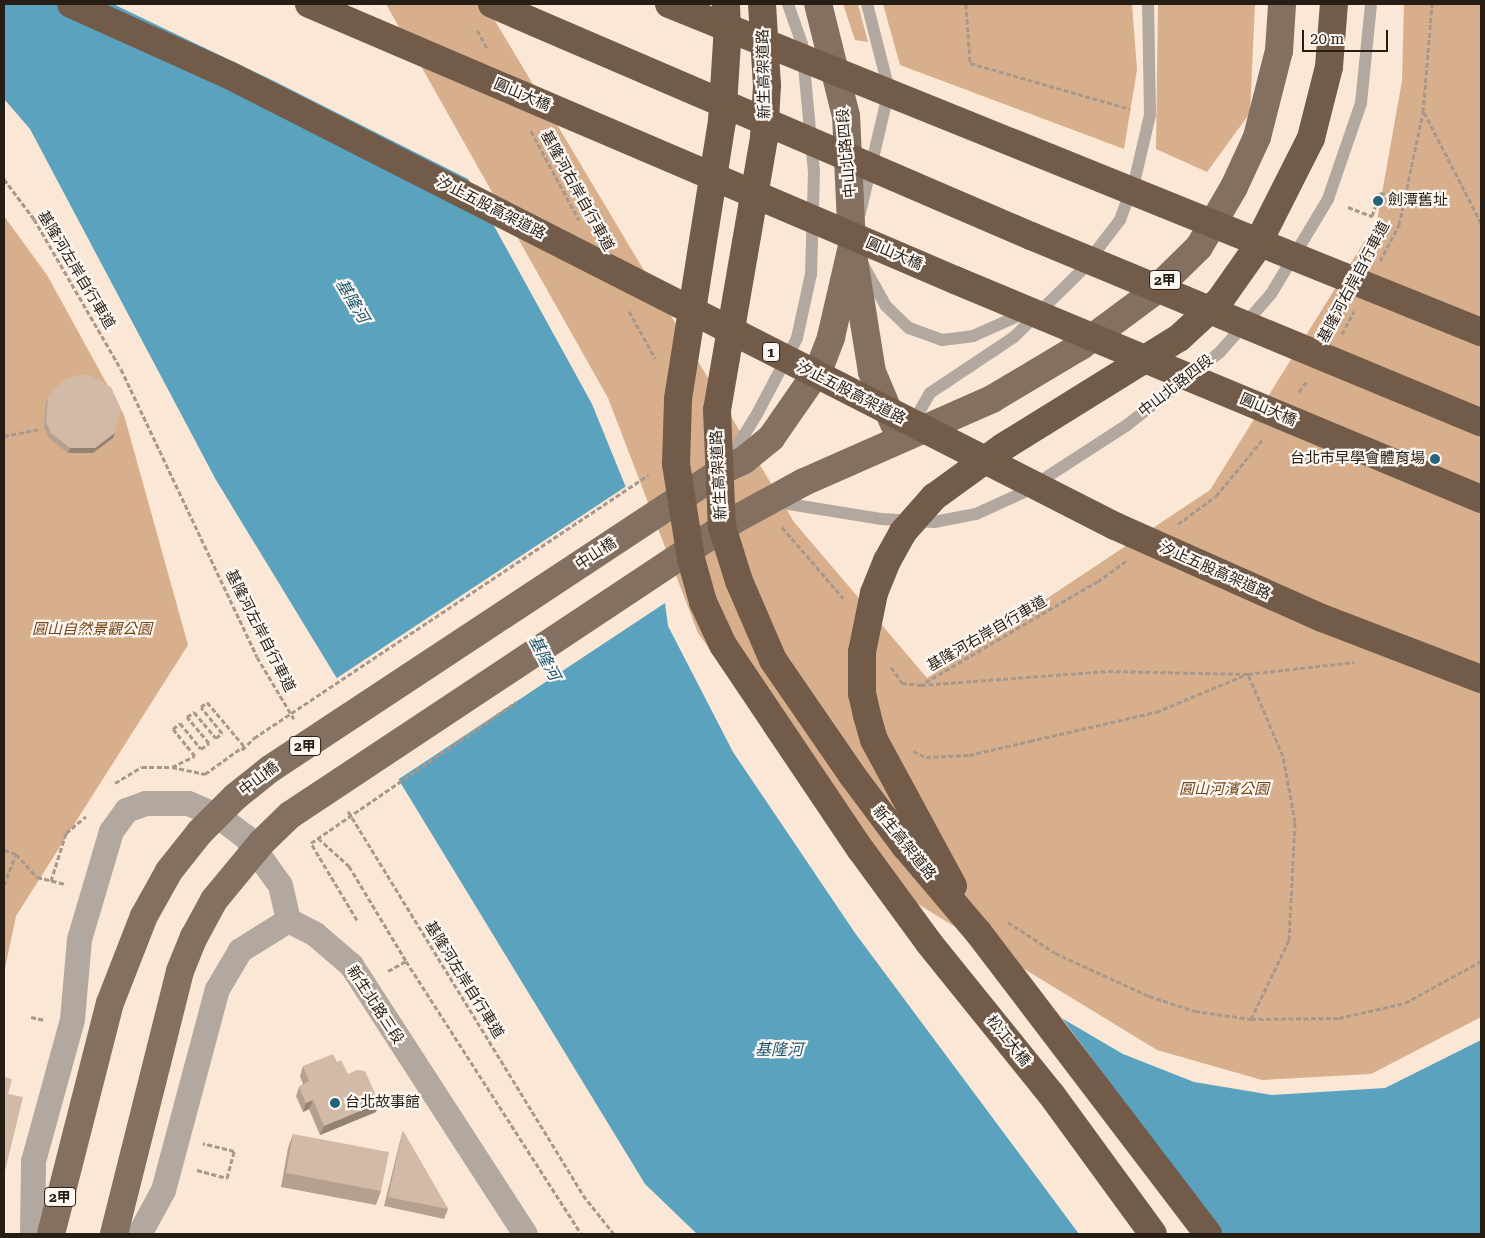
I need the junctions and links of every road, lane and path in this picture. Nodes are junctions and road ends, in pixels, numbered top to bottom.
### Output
1 (71, 4) edge
2 (309, 4) edge
3 (668, 4) edge
4 (701, 4) edge
5 (726, 4) edge
6 (762, 4) edge
7 (788, 4) edge
8 (818, 4) edge
9 (867, 4) edge
10 (966, 4) edge
11 (1148, 4) edge
12 (1282, 4) edge
13 (1334, 4) edge
14 (1371, 4) edge
15 (1432, 4) edge
16 (482, 12) edge
17 (490, 54) dead end
18 (1423, 112) junction
19 (1150, 115) junction
20 (722, 121) junction
21 (530, 129) dead end
22 (4, 179) edge
23 (1405, 198) junction
24 (1348, 207) dead end
25 (1481, 223) edge
26 (582, 225) dead end
27 (852, 246) junction
28 (1376, 268) dead end
29 (625, 303) dead end
30 (1358, 303) dead end
31 (1041, 308) junction
32 (1481, 332) edge
33 (1340, 338) dead end
34 (658, 363) dead end
35 (1312, 375) dead end
36 (1295, 397) dead end
37 (1481, 422) edge
38 (41, 429) dead end
39 (1266, 434) dead end
40 (4, 436) edge
41 (904, 439) junction
42 (657, 469) dead end
43 (719, 472) junction
44 (1481, 499) edge
45 (771, 501) junction
46 (1169, 530) dead end
47 (1130, 559) dead end
48 (1248, 674) junction
49 (1481, 679) edge
50 (296, 723) dead end
51 (244, 746) junction
52 (908, 749) dead end
53 (195, 756) dead end
54 (172, 768) dead end
55 (345, 806) dead end
56 (4, 850) edge
57 (16, 854) junction
58 (52, 881) dead end
59 (4, 885) edge
60 (288, 920) junction
61 (357, 920) dead end
62 (989, 924) junction
63 (1481, 961) edge
64 (1251, 1020) junction
65 (200, 1142) dead end
66 (197, 1170) dead end
67 (32, 1234) edge
68 (51, 1234) edge
69 (114, 1234) edge
70 (139, 1234) edge
71 (525, 1234) edge
72 (581, 1234) edge
73 (614, 1234) edge
74 (1153, 1234) edge
75 (1208, 1234) edge

1 - 49 highway, 汐止五股高架道路 / 1
2 - 44 highway, 圓山大橋
3 - 32 highway
4 - 20 highway
5 - 20 highway
6 - 62 highway, 新生高架道路
7 - 43 lane
8 - 27 main road, 中山北路四段 / 2甲
9 - 27 lane
10 - 19 path
11 - 19 lane
12 - 41 main road, 2甲
13 - 62 highway
14 - 45 lane, 中山北路四段
15 - 18 path, 基隆河右岸自行車道
16 - 17 path
16 - 37 highway
18 - 23 path, 基隆河右岸自行車道
18 - 25 path
19 - 31 lane
20 - 74 highway, 松江大橋
21 - 26 path, 基隆河右岸自行車道
22 - 50 path, 基隆河左岸自行車道
23 - 24 path
23 - 28 path, 基隆河右岸自行車道
27 - 31 lane
27 - 41 main road
27 - 43 main road, 中山北路四段 / 2甲
29 - 34 path
30 - 33 path, 基隆河右岸自行車道
31 - 41 lane
35 - 36 path
38 - 40 path
39 - 46 path
41 - 45 main road, 2甲
42 - 51 path
43 - 68 main road, 中山橋 / 2甲
45 - 69 main road, 2甲
47 - 48 path, 基隆河右岸自行車道
48 - 52 path
48 - 64 path
51 - 53 path
51 - 54 path
55 - 73 path, 基隆河左岸自行車道
56 - 57 path
57 - 58 path
57 - 59 path
60 - 67 street
60 - 70 street
60 - 71 street, 新生北路三段
61 - 72 path
62 - 64 path
62 - 75 highway
63 - 64 path
65 - 66 path

